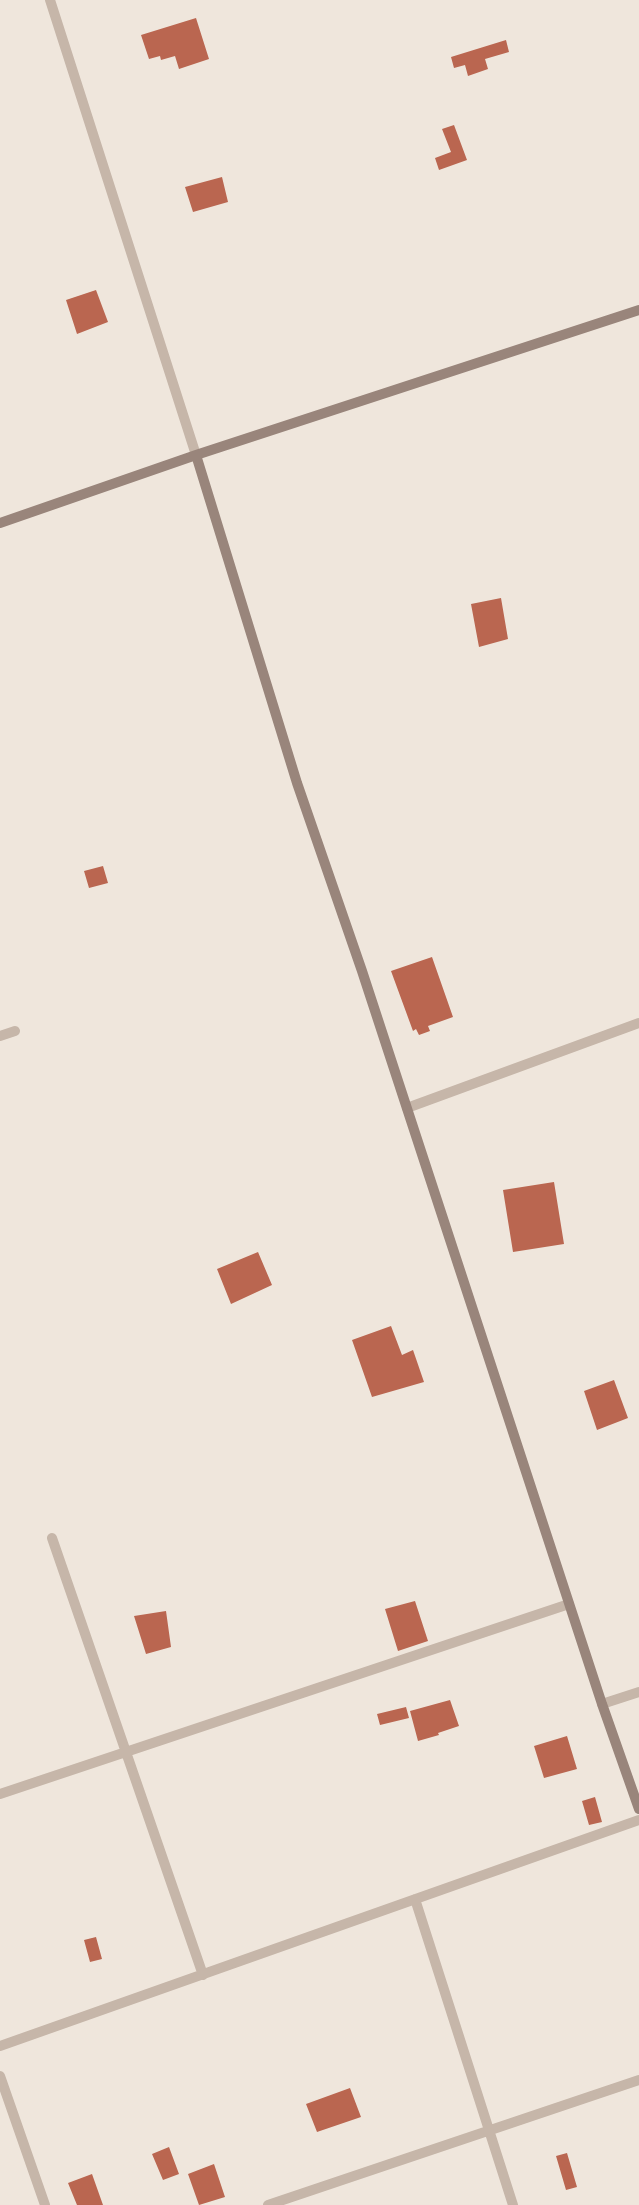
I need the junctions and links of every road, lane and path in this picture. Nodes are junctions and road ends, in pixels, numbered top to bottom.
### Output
1 (50, 0) edge
2 (639, 310) edge
3 (196, 456) junction
4 (0, 523) edge
5 (639, 1023) edge
6 (16, 1031) dead end
7 (0, 1036) edge
8 (406, 1108) junction
9 (52, 1538) dead end
10 (569, 1604) junction
11 (639, 1692) edge
12 (602, 1704) junction
13 (127, 1751) junction
14 (0, 1794) edge
15 (639, 1809) edge
16 (639, 1820) edge
17 (415, 1900) junction
18 (202, 1975) junction
19 (0, 2046) edge
20 (0, 2076) edge
21 (639, 2080) edge
22 (489, 2131) junction
23 (45, 2205) edge
24 (268, 2205) edge
25 (513, 2205) edge

1 - 3 street
2 - 3 street
3 - 4 street
3 - 8 street
5 - 8 street
6 - 7 street
8 - 10 street
9 - 13 street
10 - 12 street
10 - 13 street
11 - 12 street
12 - 15 street
13 - 14 street
13 - 18 street
16 - 17 street
17 - 18 street
17 - 22 street
18 - 19 street
20 - 23 street
21 - 22 street
22 - 24 street
22 - 25 street

